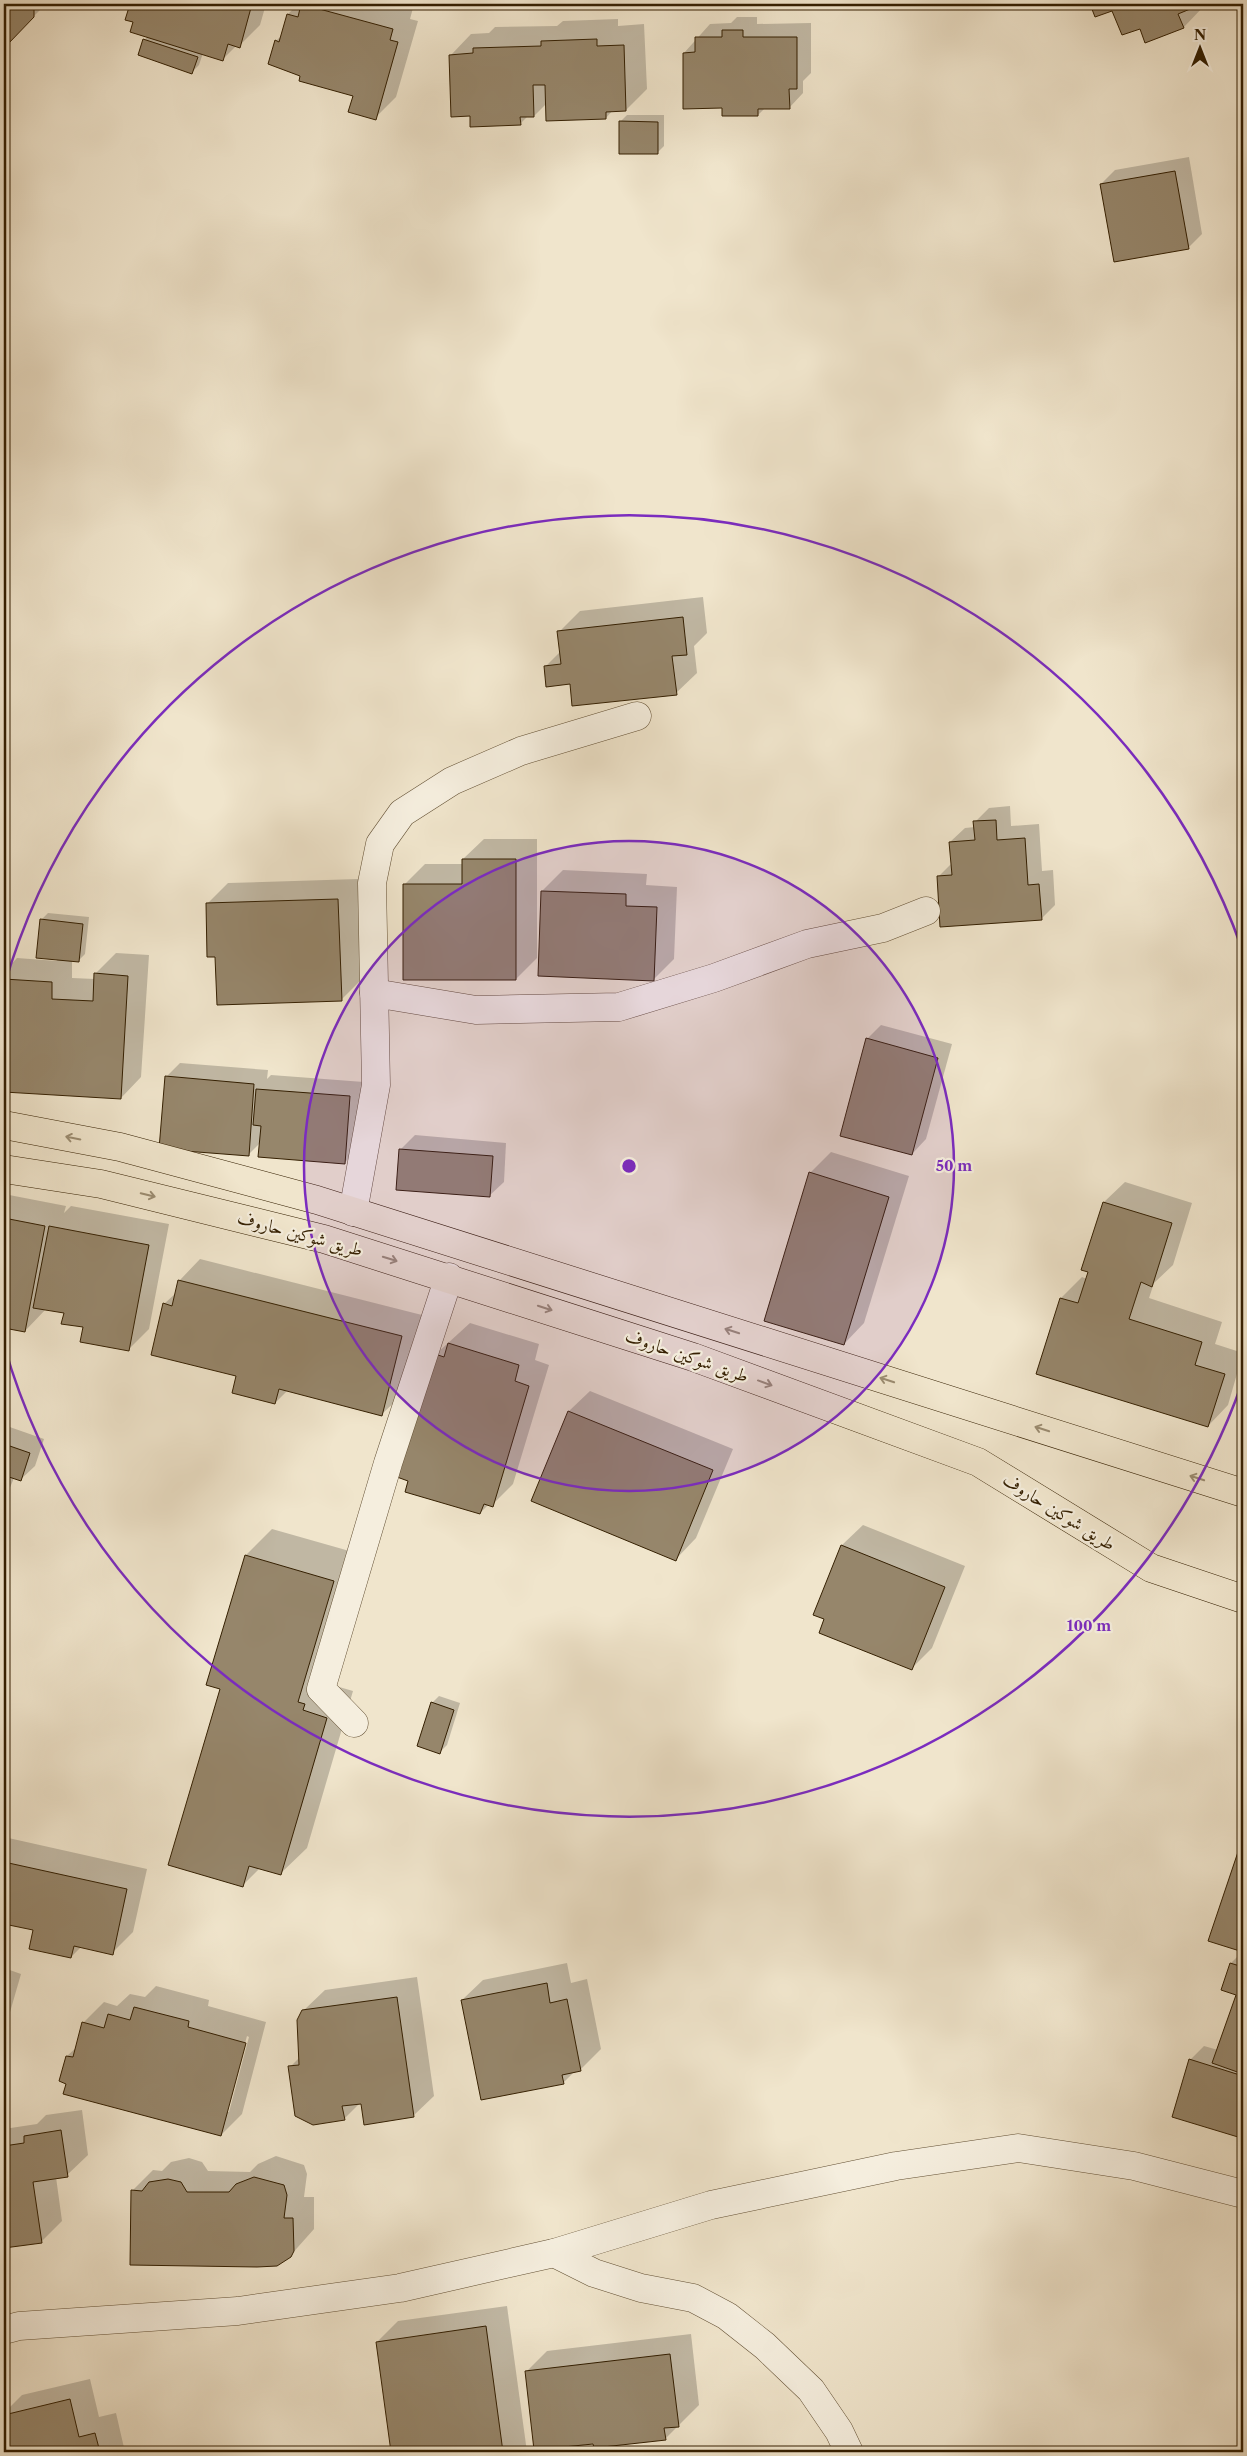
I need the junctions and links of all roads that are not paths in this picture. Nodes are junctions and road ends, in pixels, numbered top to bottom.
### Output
1 (637, 716) dead end
2 (926, 911) dead end
3 (374, 993) junction
4 (4, 1125) edge
5 (4, 1169) edge
6 (352, 1212) junction
7 (449, 1277) junction
8 (1243, 1493) edge
9 (1243, 1599) edge
10 (354, 1723) dead end
11 (1243, 2194) edge
12 (554, 2253) junction
13 (4, 2330) edge
14 (849, 2452) edge

1 - 3 street
2 - 3 street
3 - 6 street
6 -> 4 main road, طريق شوكين حاروف
5 -> 7 main road, طريق شوكين حاروف
8 -> 6 main road, طريق شوكين حاروف
7 -> 9 main road, طريق شوكين حاروف
7 - 10 street
11 - 12 street
12 - 13 street
12 - 14 street

